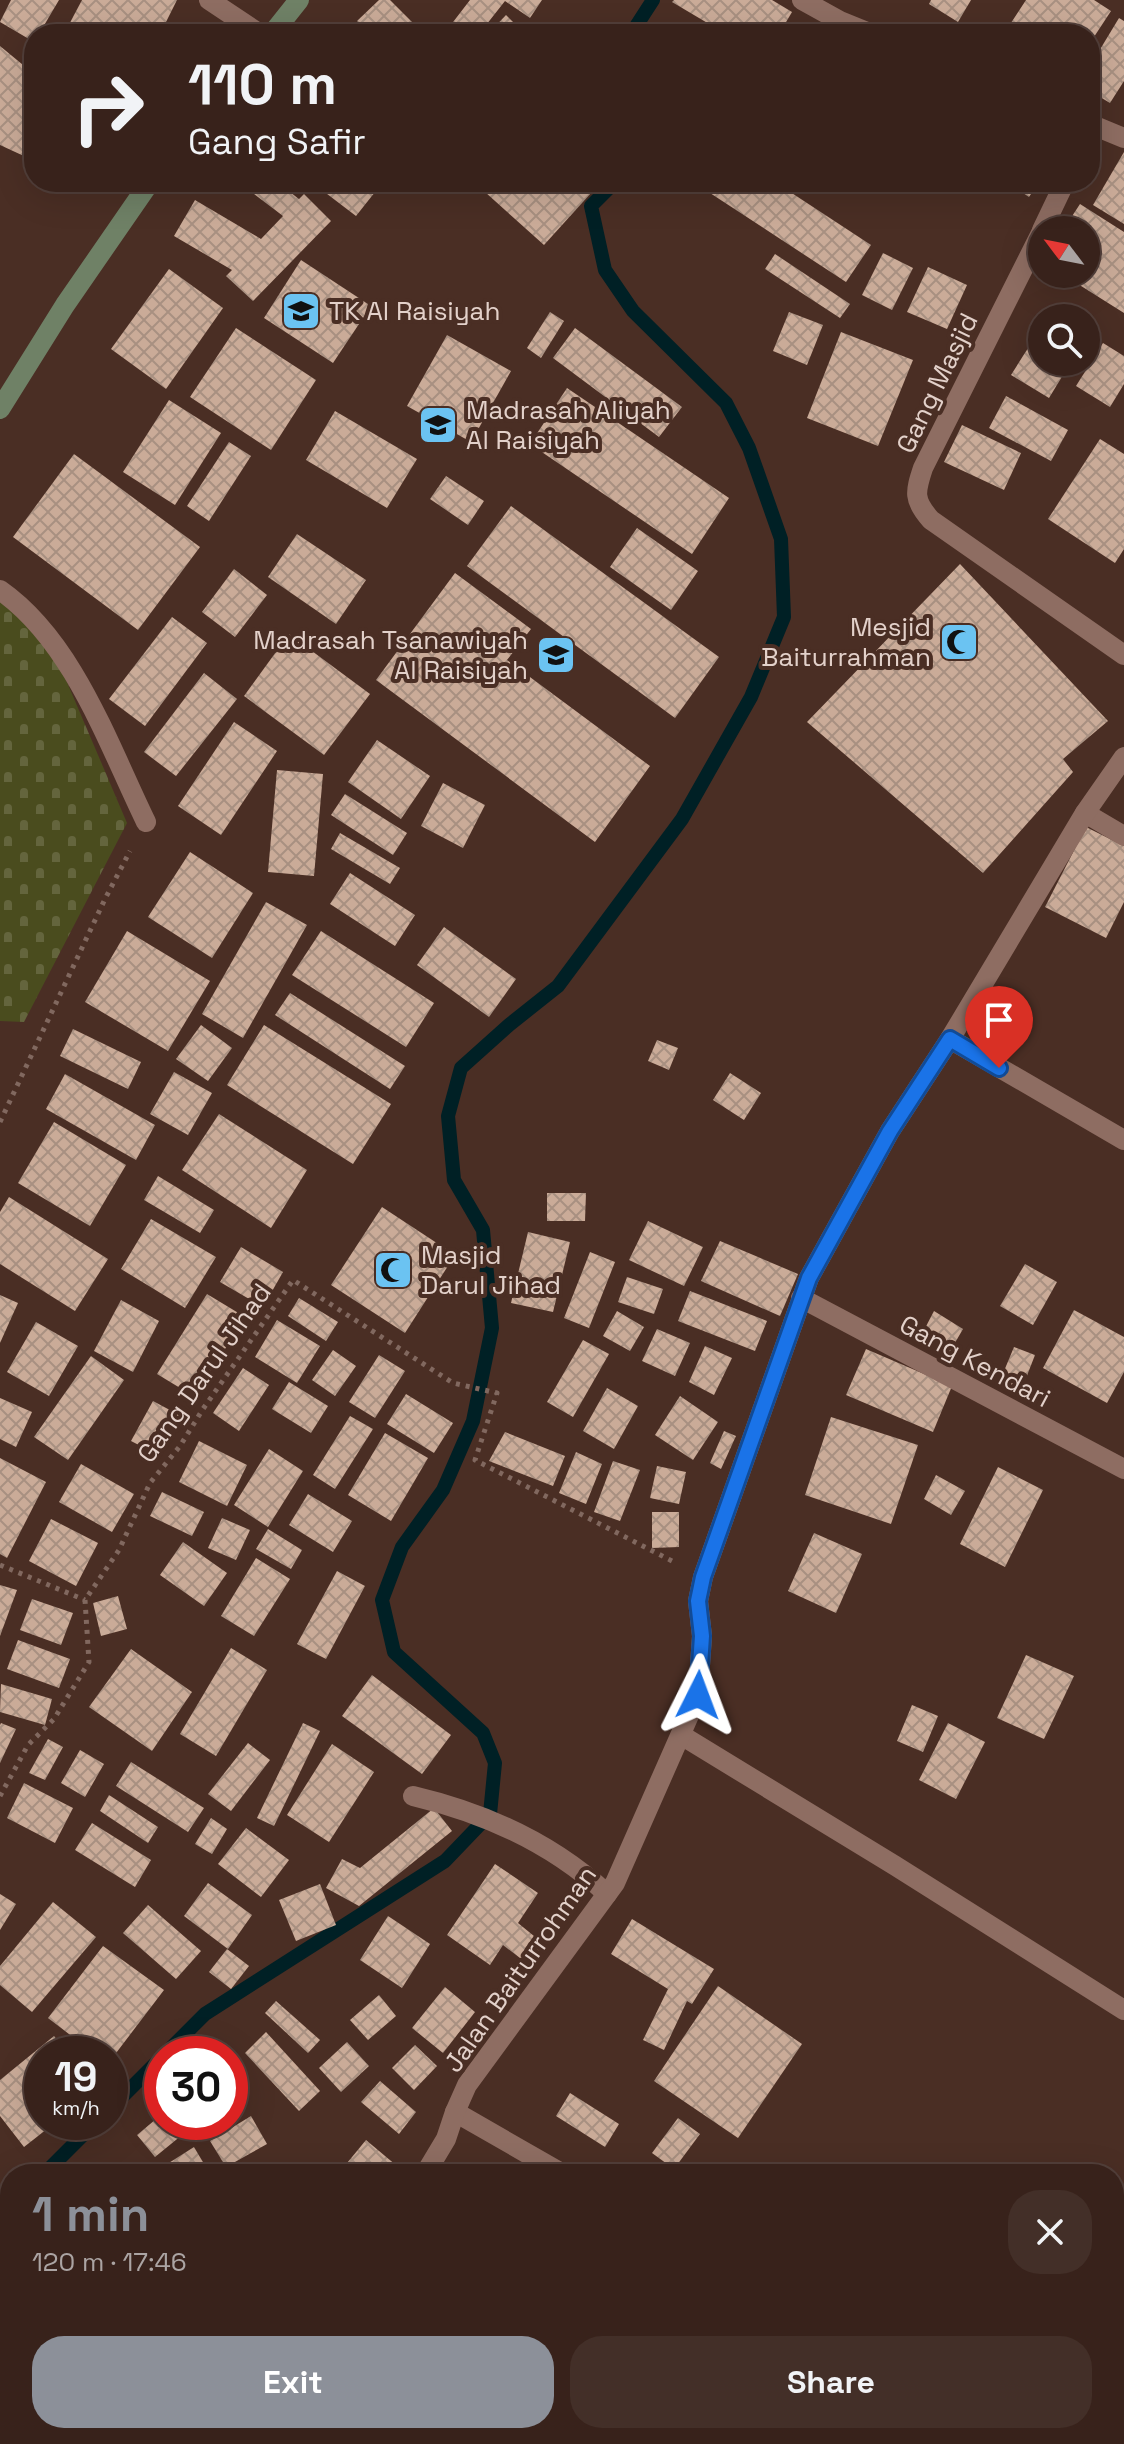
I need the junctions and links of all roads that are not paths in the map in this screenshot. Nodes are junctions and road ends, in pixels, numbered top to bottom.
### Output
1 (209, 0) edge
2 (299, 0) edge
3 (802, 0) edge
4 (245, 24) edge
5 (280, 24) edge
6 (847, 24) edge
7 (1100, 129) edge
8 (1124, 138) edge
9 (143, 192) edge
10 (1060, 192) edge
11 (1049, 216) edge
12 (1028, 258) edge
13 (0, 408) edge
14 (0, 590) edge
15 (1124, 655) edge
16 (1124, 757) edge
17 (1085, 813) junction
18 (146, 822) road end
19 (1124, 836) edge
20 (950, 1039) junction
21 (1124, 1140) edge
22 (801, 1298) junction
23 (1124, 1469) edge
24 (681, 1735) junction
25 (413, 1796) dead end
26 (607, 1894) junction
27 (1124, 2010) edge
28 (455, 2112) junction
29 (431, 2164) edge
30 (546, 2164) edge

1 - 4 street
2 - 5 main road
3 - 6 street
7 - 8 street
9 - 13 main road
10 - 11 street, Gang Masjid
12 - 15 street, Gang Masjid
14 - 18 street
16 - 17 street, Jalan Baiturrohman
17 - 19 street
17 - 20 street, Jalan Baiturrohman
20 - 21 street
20 - 22 street, Jalan Baiturrohman
22 - 23 street, Gang Kendari
22 - 24 street, Jalan Baiturrohman
24 - 26 street, Jalan Baiturrohman
24 - 27 street
25 - 26 street
26 - 28 street, Jalan Baiturrohman
28 - 29 street, Jalan Baiturrohman
28 - 30 street

